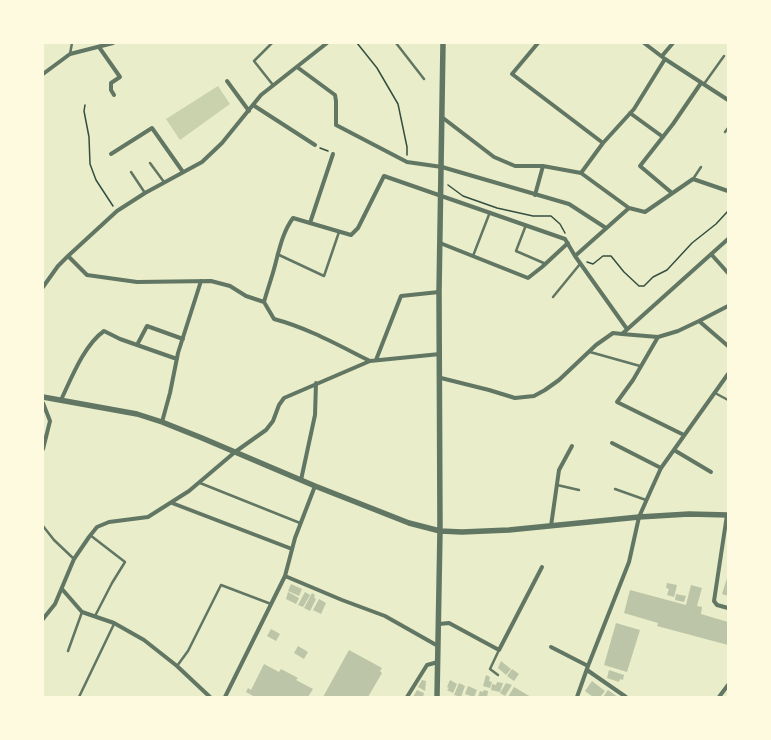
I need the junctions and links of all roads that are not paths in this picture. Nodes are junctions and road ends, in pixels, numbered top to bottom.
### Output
1 (72, 43) edge
2 (112, 43) edge
3 (272, 43) edge
4 (327, 43) edge
5 (396, 43) edge
6 (443, 43) edge
7 (538, 43) edge
8 (644, 43) edge
9 (673, 43) edge
10 (99, 47) junction
11 (70, 54) junction
12 (724, 56) dead end
13 (664, 58) junction
14 (297, 67) junction
15 (43, 74) edge
16 (424, 80) dead end
17 (227, 82) dead end
18 (703, 83) junction
19 (273, 85) junction
20 (114, 95) dead end
21 (728, 100) edge
22 (253, 105) junction
23 (249, 111) junction
24 (630, 113) junction
25 (443, 118) junction
26 (728, 128) edge
27 (725, 132) dead end
28 (663, 137) junction
29 (603, 143) junction
30 (315, 145) road end
31 (111, 154) dead end
32 (333, 154) road end
33 (150, 163) dead end
34 (543, 166) junction
35 (702, 167) dead end
36 (442, 168) junction
37 (131, 172) dead end
38 (183, 172) junction
39 (581, 173) junction
40 (692, 179) junction
41 (164, 183) junction
42 (728, 191) edge
43 (145, 193) junction
44 (672, 193) junction
45 (441, 194) junction
46 (535, 194) junction
47 (629, 208) junction
48 (490, 212) junction
49 (310, 223) junction
50 (526, 225) junction
51 (606, 228) junction
52 (339, 232) junction
53 (728, 239) edge
54 (440, 243) junction
55 (568, 243) junction
56 (277, 254) junction
57 (711, 254) junction
58 (576, 255) junction
59 (68, 256) junction
60 (473, 256) junction
61 (546, 264) junction
62 (580, 264) junction
63 (728, 273) edge
64 (201, 281) junction
65 (43, 287) edge
66 (439, 292) junction
67 (553, 297) dead end
68 (264, 302) junction
69 (728, 306) edge
70 (699, 322) junction
71 (628, 329) junction
72 (622, 334) junction
73 (658, 336) junction
74 (182, 339) junction
75 (137, 345) junction
76 (728, 346) edge
77 (589, 352) junction
78 (440, 354) junction
79 (177, 359) junction
80 (376, 360) junction
81 (370, 361) junction
82 (640, 366) junction
83 (728, 376) edge
84 (441, 378) junction
85 (316, 383) junction
86 (714, 393) junction
87 (43, 397) edge
88 (61, 400) junction
89 (728, 400) edge
90 (43, 403) edge
91 (162, 422) junction
92 (684, 435) junction
93 (612, 443) dead end
94 (572, 446) dead end
95 (43, 449) edge
96 (674, 450) junction
97 (235, 452) junction
98 (662, 468) junction
99 (711, 472) dead end
100 (301, 480) junction
101 (200, 483) junction
102 (556, 485) junction
103 (315, 486) junction
104 (615, 489) dead end
105 (579, 490) dead end
106 (647, 500) junction
107 (172, 503) junction
108 (727, 515) edge
109 (639, 517) junction
110 (301, 523) junction
111 (43, 526) edge
112 (550, 526) junction
113 (440, 531) junction
114 (90, 535) junction
115 (292, 549) junction
116 (74, 559) junction
117 (542, 567) dead end
118 (285, 576) junction
119 (62, 589) junction
120 (271, 604) junction
121 (728, 608) edge
122 (82, 612) junction
123 (95, 616) junction
124 (43, 619) edge
125 (114, 623) junction
126 (438, 624) junction
127 (438, 646) junction
128 (551, 647) dead end
129 (500, 650) junction
130 (68, 651) dead end
131 (438, 662) junction
132 (177, 666) junction
133 (587, 668) junction
134 (498, 675) dead end
135 (728, 685) edge
136 (79, 697) edge
137 (210, 697) edge
138 (225, 697) edge
139 (407, 697) edge
140 (437, 697) edge
141 (577, 697) edge
142 (626, 697) edge
143 (719, 697) edge

1 - 11 lane
2 - 10 street
3 - 19 lane
4 - 14 street
5 - 16 lane
6 - 25 street
7 - 29 street
8 - 13 street
9 - 13 street
10 - 11 street
10 - 20 street
11 - 15 street
12 - 18 lane
13 - 18 street
13 - 24 street
14 - 19 street
14 - 36 street
17 - 23 street
18 - 21 street
18 - 28 street
19 - 22 street
22 - 23 street
22 - 30 street
23 - 38 street
24 - 28 street
24 - 29 street
25 - 34 street
25 - 36 street
26 - 27 lane
28 - 44 street
29 - 39 street
31 - 38 street
32 - 49 street
33 - 41 lane
34 - 39 street
34 - 46 street
35 - 40 lane
36 - 45 street
36 - 46 street
37 - 43 lane
38 - 41 street
39 - 47 street
40 - 42 street
40 - 44 street
41 - 43 street
43 - 59 street
44 - 47 street
45 - 48 street
45 - 52 street
45 - 54 street
46 - 51 street
47 - 51 street
48 - 50 street
48 - 60 lane
49 - 52 street
49 - 56 street
50 - 55 street
50 - 61 lane
51 - 58 street
52 - 56 lane
53 - 57 street
54 - 60 street
54 - 66 street
55 - 58 street
55 - 61 street
56 - 68 street
57 - 63 street
57 - 71 street
58 - 62 street
59 - 64 street
59 - 65 street
60 - 61 street
62 - 67 lane
62 - 71 street
64 - 68 street
64 - 74 street
66 - 78 street
66 - 80 street
68 - 81 street
69 - 70 street
70 - 73 street
70 - 76 street
71 - 72 street
72 - 73 street
72 - 77 street
73 - 82 street
74 - 75 street
74 - 79 street
75 - 79 street
75 - 88 street
77 - 82 lane
77 - 84 street
78 - 80 street
78 - 84 street
79 - 91 street
80 - 81 street
81 - 85 street
82 - 92 street
83 - 86 street
84 - 113 street
85 - 97 street
85 - 100 street
86 - 89 lane
86 - 92 street
87 - 88 street
88 - 91 street
90 - 95 street
91 - 97 street
92 - 96 street
93 - 98 street
94 - 102 street
96 - 98 street
96 - 99 street
97 - 100 street
97 - 101 street
98 - 106 street
100 - 103 street
101 - 107 street
101 - 110 lane
102 - 105 lane
102 - 112 street
103 - 110 street
103 - 113 street
104 - 106 lane
106 - 109 street
107 - 114 street
107 - 115 street
108 - 109 street
108 - 121 street
109 - 112 street
109 - 133 street
110 - 115 street
111 - 116 lane
112 - 113 street
113 - 126 street
114 - 116 street
114 - 123 lane
115 - 118 street
116 - 119 street
117 - 129 street
118 - 120 street
118 - 127 street
119 - 122 street
119 - 124 street
120 - 132 lane
120 - 138 street
122 - 123 street
122 - 130 lane
123 - 125 street
125 - 132 street
125 - 136 lane
126 - 127 street
126 - 129 street
127 - 131 street
128 - 133 street
129 - 134 lane
131 - 139 street
131 - 140 street
132 - 137 street
133 - 141 street
133 - 142 street
135 - 143 street

